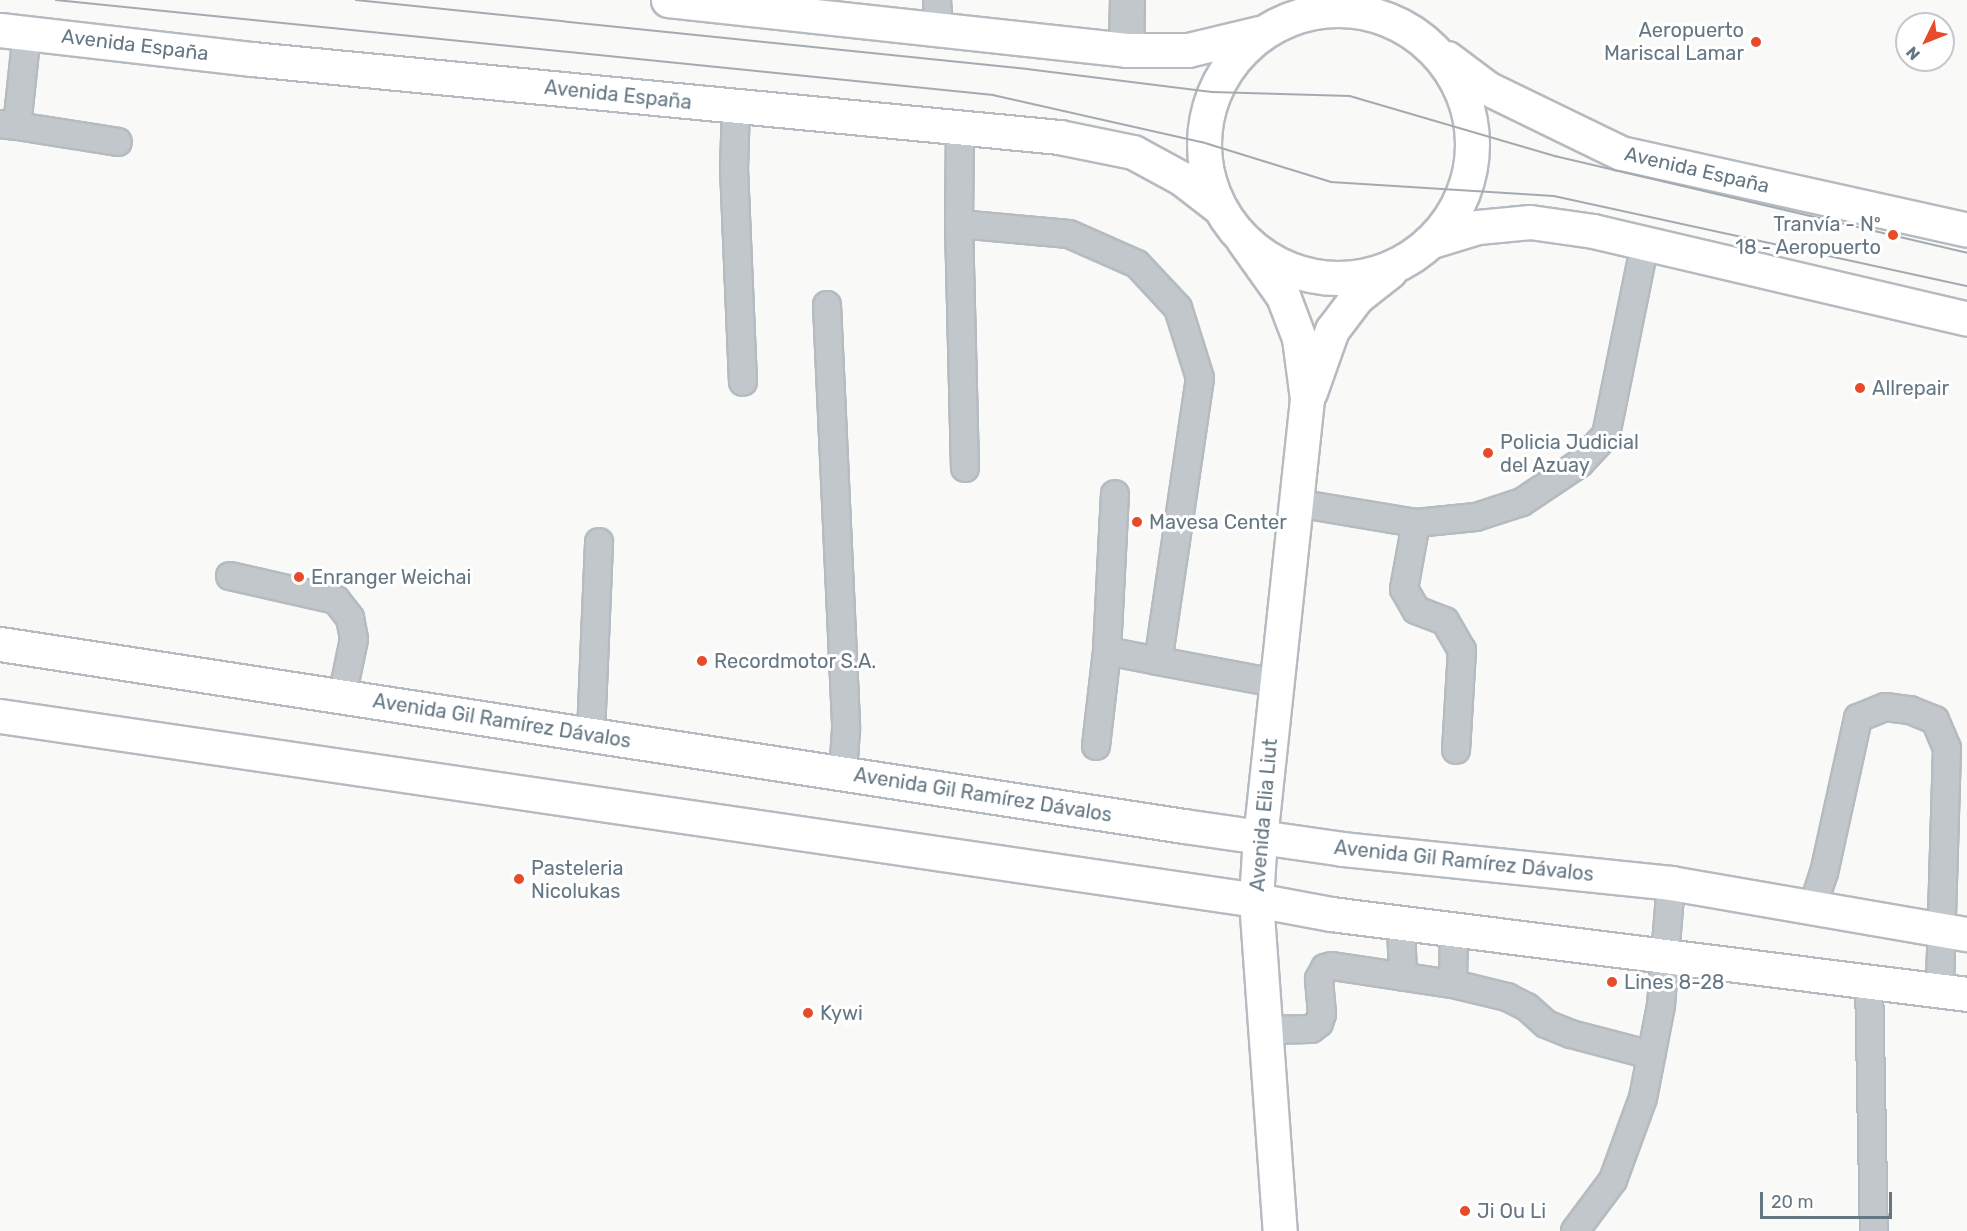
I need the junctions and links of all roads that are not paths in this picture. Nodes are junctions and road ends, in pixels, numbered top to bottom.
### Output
1 (668, 0) edge
2 (1127, 0) edge
3 (734, 4) edge
4 (938, 14) edge
5 (14, 31) edge
6 (1261, 33) junction
7 (1418, 36) junction
8 (1126, 50) junction
9 (736, 106) junction
10 (8, 125) edge
11 (960, 128) junction
12 (118, 142) dead end
13 (1220, 208) junction
14 (958, 224) junction
15 (1967, 230) edge
16 (1244, 240) junction
17 (1432, 241) junction
18 (1645, 243) junction
19 (1400, 264) junction
20 (828, 305) dead end
21 (1967, 319) edge
22 (743, 382) dead end
23 (1307, 399) junction
24 (965, 468) dead end
25 (1115, 494) dead end
26 (1296, 503) junction
27 (1416, 523) junction
28 (599, 542) dead end
29 (230, 576) dead end
30 (0, 644) edge
31 (1107, 651) junction
32 (1158, 661) junction
33 (1276, 683) junction
34 (342, 696) junction
35 (0, 716) edge
36 (591, 735) junction
37 (1096, 746) dead end
38 (1456, 750) dead end
39 (843, 774) junction
40 (1260, 836) junction
41 (1671, 883) junction
42 (1256, 900) junction
43 (1813, 906) junction
44 (1401, 923) junction
45 (1454, 930) junction
46 (1954, 932) edge
47 (1665, 955) junction
48 (1403, 977) junction
49 (1869, 980) junction
50 (1453, 984) junction
51 (1954, 992) edge
52 (1267, 1030) junction
53 (1651, 1055) junction
54 (1280, 1231) edge
55 (1575, 1231) edge
56 (1874, 1231) edge

1 - 3 main road
2 - 8 street
3 - 4 main road
4 - 8 main road
5 - 9 main road, Avenida España
5 - 10 lane
6 - 7 main road
6 - 8 main road
6 - 13 main road
7 - 15 main road, Avenida España
7 - 17 main road
9 - 11 main road, Avenida España
9 - 22 lane
10 - 12 lane
11 - 13 main road, Avenida España
11 - 14 lane
13 - 16 main road, Avenida Elia Liut
14 - 24 lane
14 - 32 lane
16 - 19 main road
16 - 23 main road, Avenida Elia Liut
17 - 18 main road
17 - 19 main road, Avenida Elia Liut
18 - 21 main road
18 - 27 lane
19 - 23 main road, Avenida Elia Liut
20 - 39 lane
23 - 26 main road, Avenida Elia Liut
25 - 31 lane
26 - 27 lane
26 - 33 main road, Avenida Elia Liut
27 - 38 lane
28 - 36 lane
29 - 34 lane
30 - 34 main road, Avenida Gil Ramírez Dávalos
31 - 32 lane
31 - 37 lane
32 - 33 lane
33 - 40 main road, Avenida Elia Liut
34 - 36 main road, Avenida Gil Ramírez Dávalos
35 - 42 main road
36 - 39 main road, Avenida Gil Ramírez Dávalos
39 - 40 main road, Avenida Gil Ramírez Dávalos
40 - 41 main road, Avenida Gil Ramírez Dávalos
40 - 42 main road, Avenida Elia Liut
41 - 43 main road, Avenida Gil Ramírez Dávalos
41 - 47 lane
42 - 44 main road
42 - 52 main road, Avenida Elia Liut
43 - 46 main road, Avenida Gil Ramírez Dávalos
43 - 46 lane
44 - 45 main road
44 - 48 lane
45 - 47 main road
45 - 50 lane
46 - 51 lane
47 - 49 main road
47 - 53 lane
48 - 50 lane
48 - 52 lane
49 - 51 main road
49 - 56 lane
50 - 53 lane
52 - 54 main road, Avenida Elia Liut
53 - 55 lane

